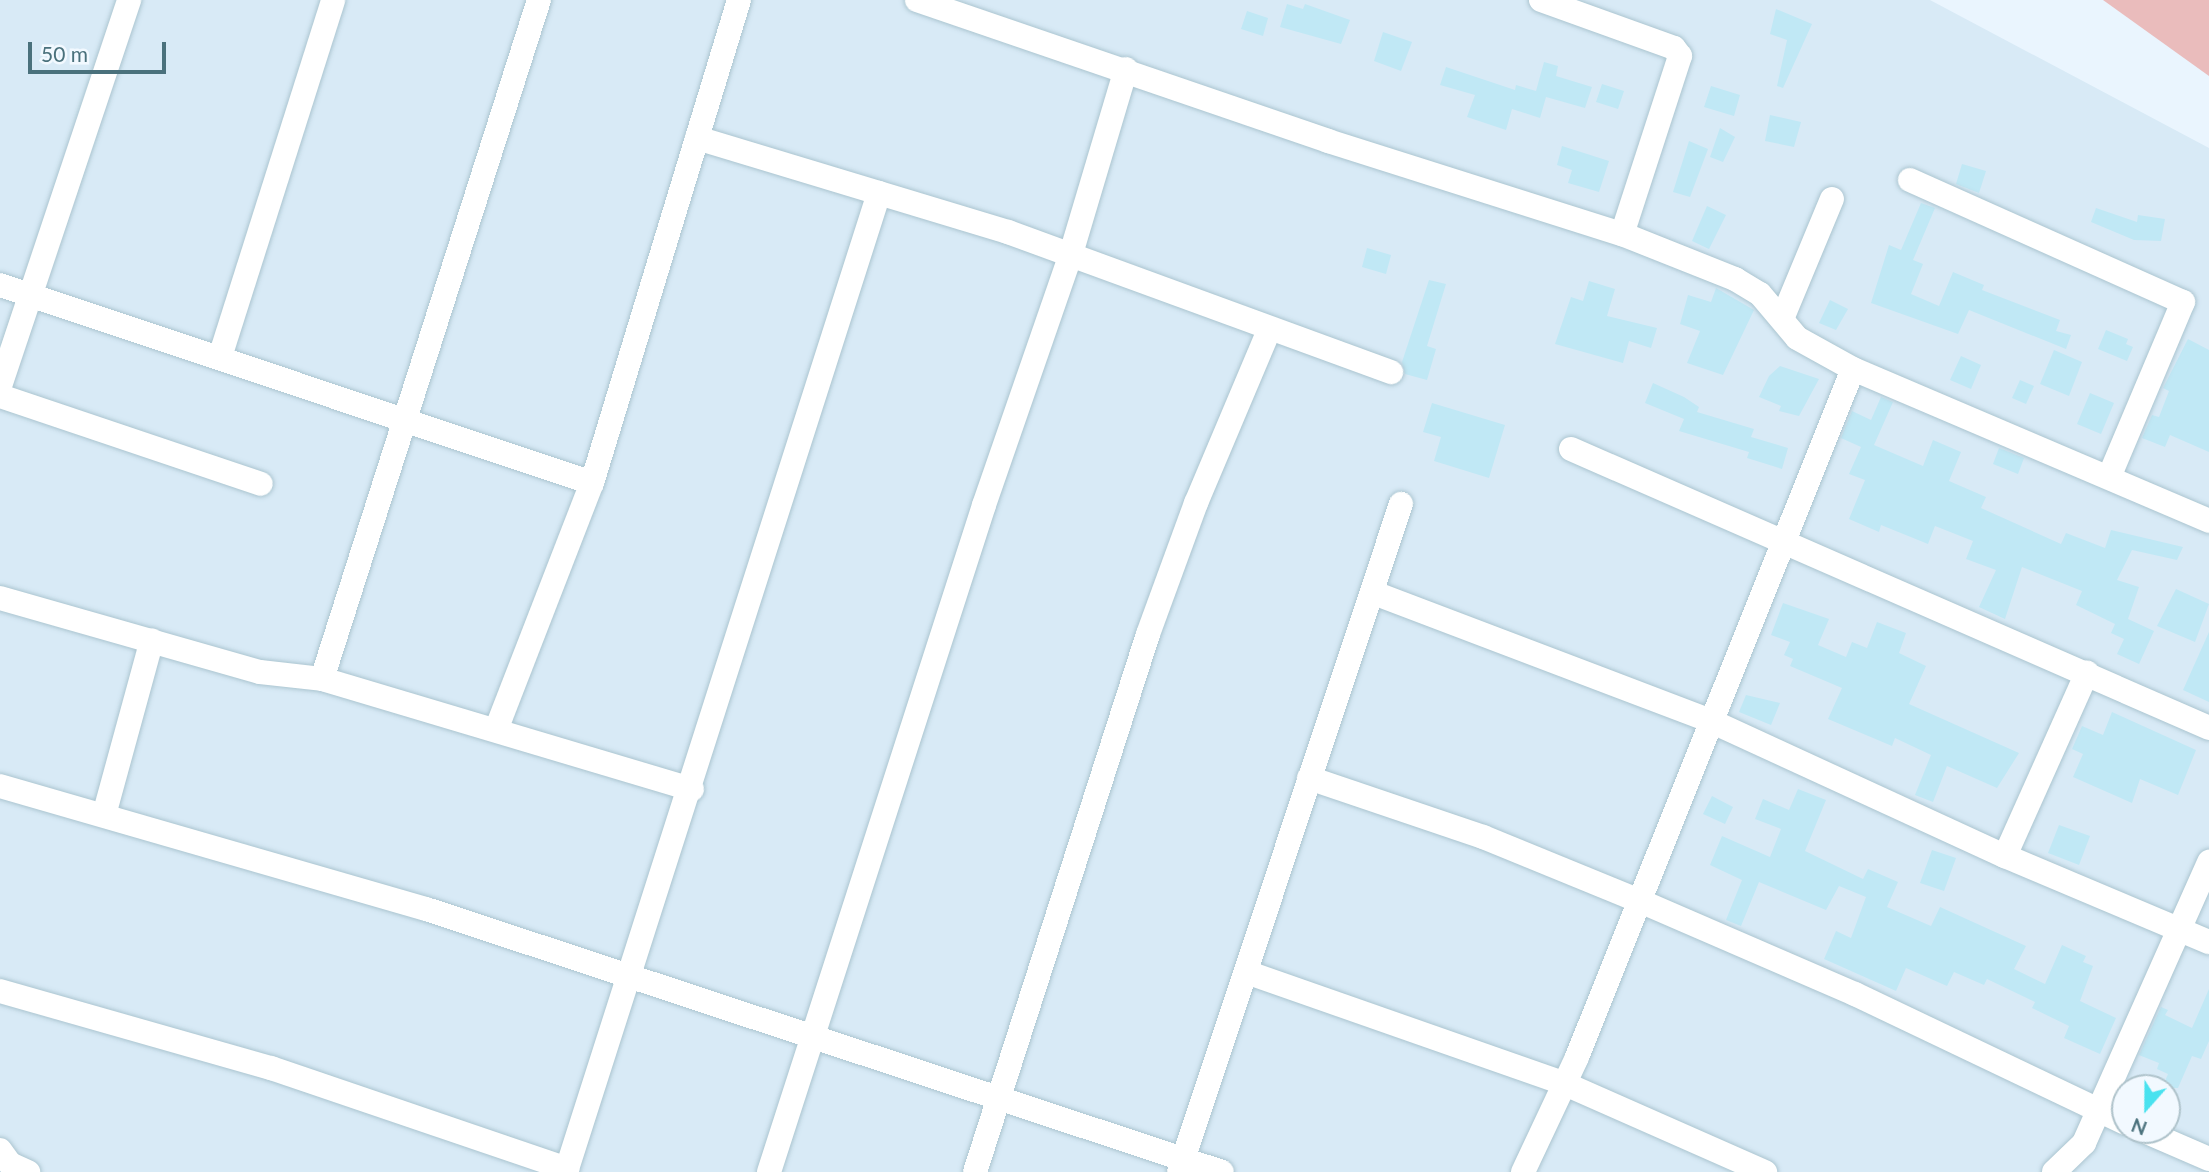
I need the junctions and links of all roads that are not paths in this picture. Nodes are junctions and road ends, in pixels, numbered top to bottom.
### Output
1 (129, 0) edge
2 (333, 0) edge
3 (539, 0) edge
4 (739, 0) edge
5 (917, 0) edge
6 (1541, 0) edge
7 (1126, 69) junction
8 (697, 138) junction
9 (1910, 180) dead end
10 (879, 193) junction
11 (1832, 199) dead end
12 (1622, 234) junction
13 (1070, 257) junction
14 (0, 285) edge
15 (30, 296) junction
16 (1782, 318) junction
17 (1269, 330) junction
18 (220, 357) junction
19 (1853, 369) junction
20 (1391, 372) dead end
21 (0, 386) edge
22 (0, 396) edge
23 (406, 418) junction
24 (1571, 449) dead end
25 (2110, 475) junction
26 (592, 483) junction
27 (261, 484) dead end
28 (1401, 504) dead end
29 (2209, 521) edge
30 (1785, 540) junction
31 (1374, 593) junction
32 (0, 598) edge
33 (152, 640) junction
34 (2087, 673) junction
35 (322, 679) junction
36 (1713, 722) junction
37 (2209, 729) edge
38 (496, 730) junction
39 (1309, 778) junction
40 (0, 786) edge
41 (692, 789) junction
42 (104, 815) junction
43 (2005, 856) junction
44 (2209, 862) edge
45 (1640, 901) junction
46 (2178, 929) junction
47 (2209, 942) edge
48 (1246, 972) junction
49 (629, 977) junction
50 (0, 991) edge
51 (814, 1039) junction
52 (1563, 1083) junction
53 (998, 1100) junction
54 (2099, 1111) junction
55 (2111, 1117) edge
56 (2176, 1144) edge
57 (2209, 1158) edge
58 (1181, 1165) edge
59 (567, 1170) edge
60 (769, 1172) edge
61 (975, 1172) edge
62 (1222, 1172) edge
63 (1523, 1172) edge
64 (1765, 1172) edge
65 (2054, 1172) edge

1 - 15 street
2 - 18 street
3 - 23 street
4 - 8 street
5 - 7 street
6 - 12 street
7 - 12 street
7 - 13 street
8 - 10 street
8 - 26 street
9 - 25 street
10 - 13 street
10 - 41 street
11 - 16 street
12 - 16 street
13 - 17 street
13 - 51 street
14 - 15 street
15 - 18 street
15 - 21 street
16 - 19 street
17 - 20 street
17 - 53 street
18 - 23 street
19 - 25 street
19 - 30 street
22 - 27 street
23 - 26 street
23 - 35 street
24 - 30 street
25 - 29 street
26 - 38 street
28 - 31 street
30 - 34 street
30 - 36 street
31 - 36 street
31 - 39 street
32 - 33 street
33 - 35 street
33 - 42 street
34 - 37 street
34 - 43 street
35 - 38 street
36 - 43 street
36 - 45 street
38 - 41 street
39 - 45 street
39 - 48 street
40 - 42 street
41 - 49 street
42 - 49 street
43 - 46 street
44 - 46 street
45 - 52 street
45 - 54 street
46 - 47 street
46 - 54 street
48 - 52 street
48 - 58 street
49 - 51 street
49 - 59 street
50 - 59 street
51 - 53 street
51 - 60 street
52 - 63 street
52 - 64 street
53 - 58 street
53 - 61 street
54 - 55 street
54 - 65 street
56 - 57 street
58 - 62 street

